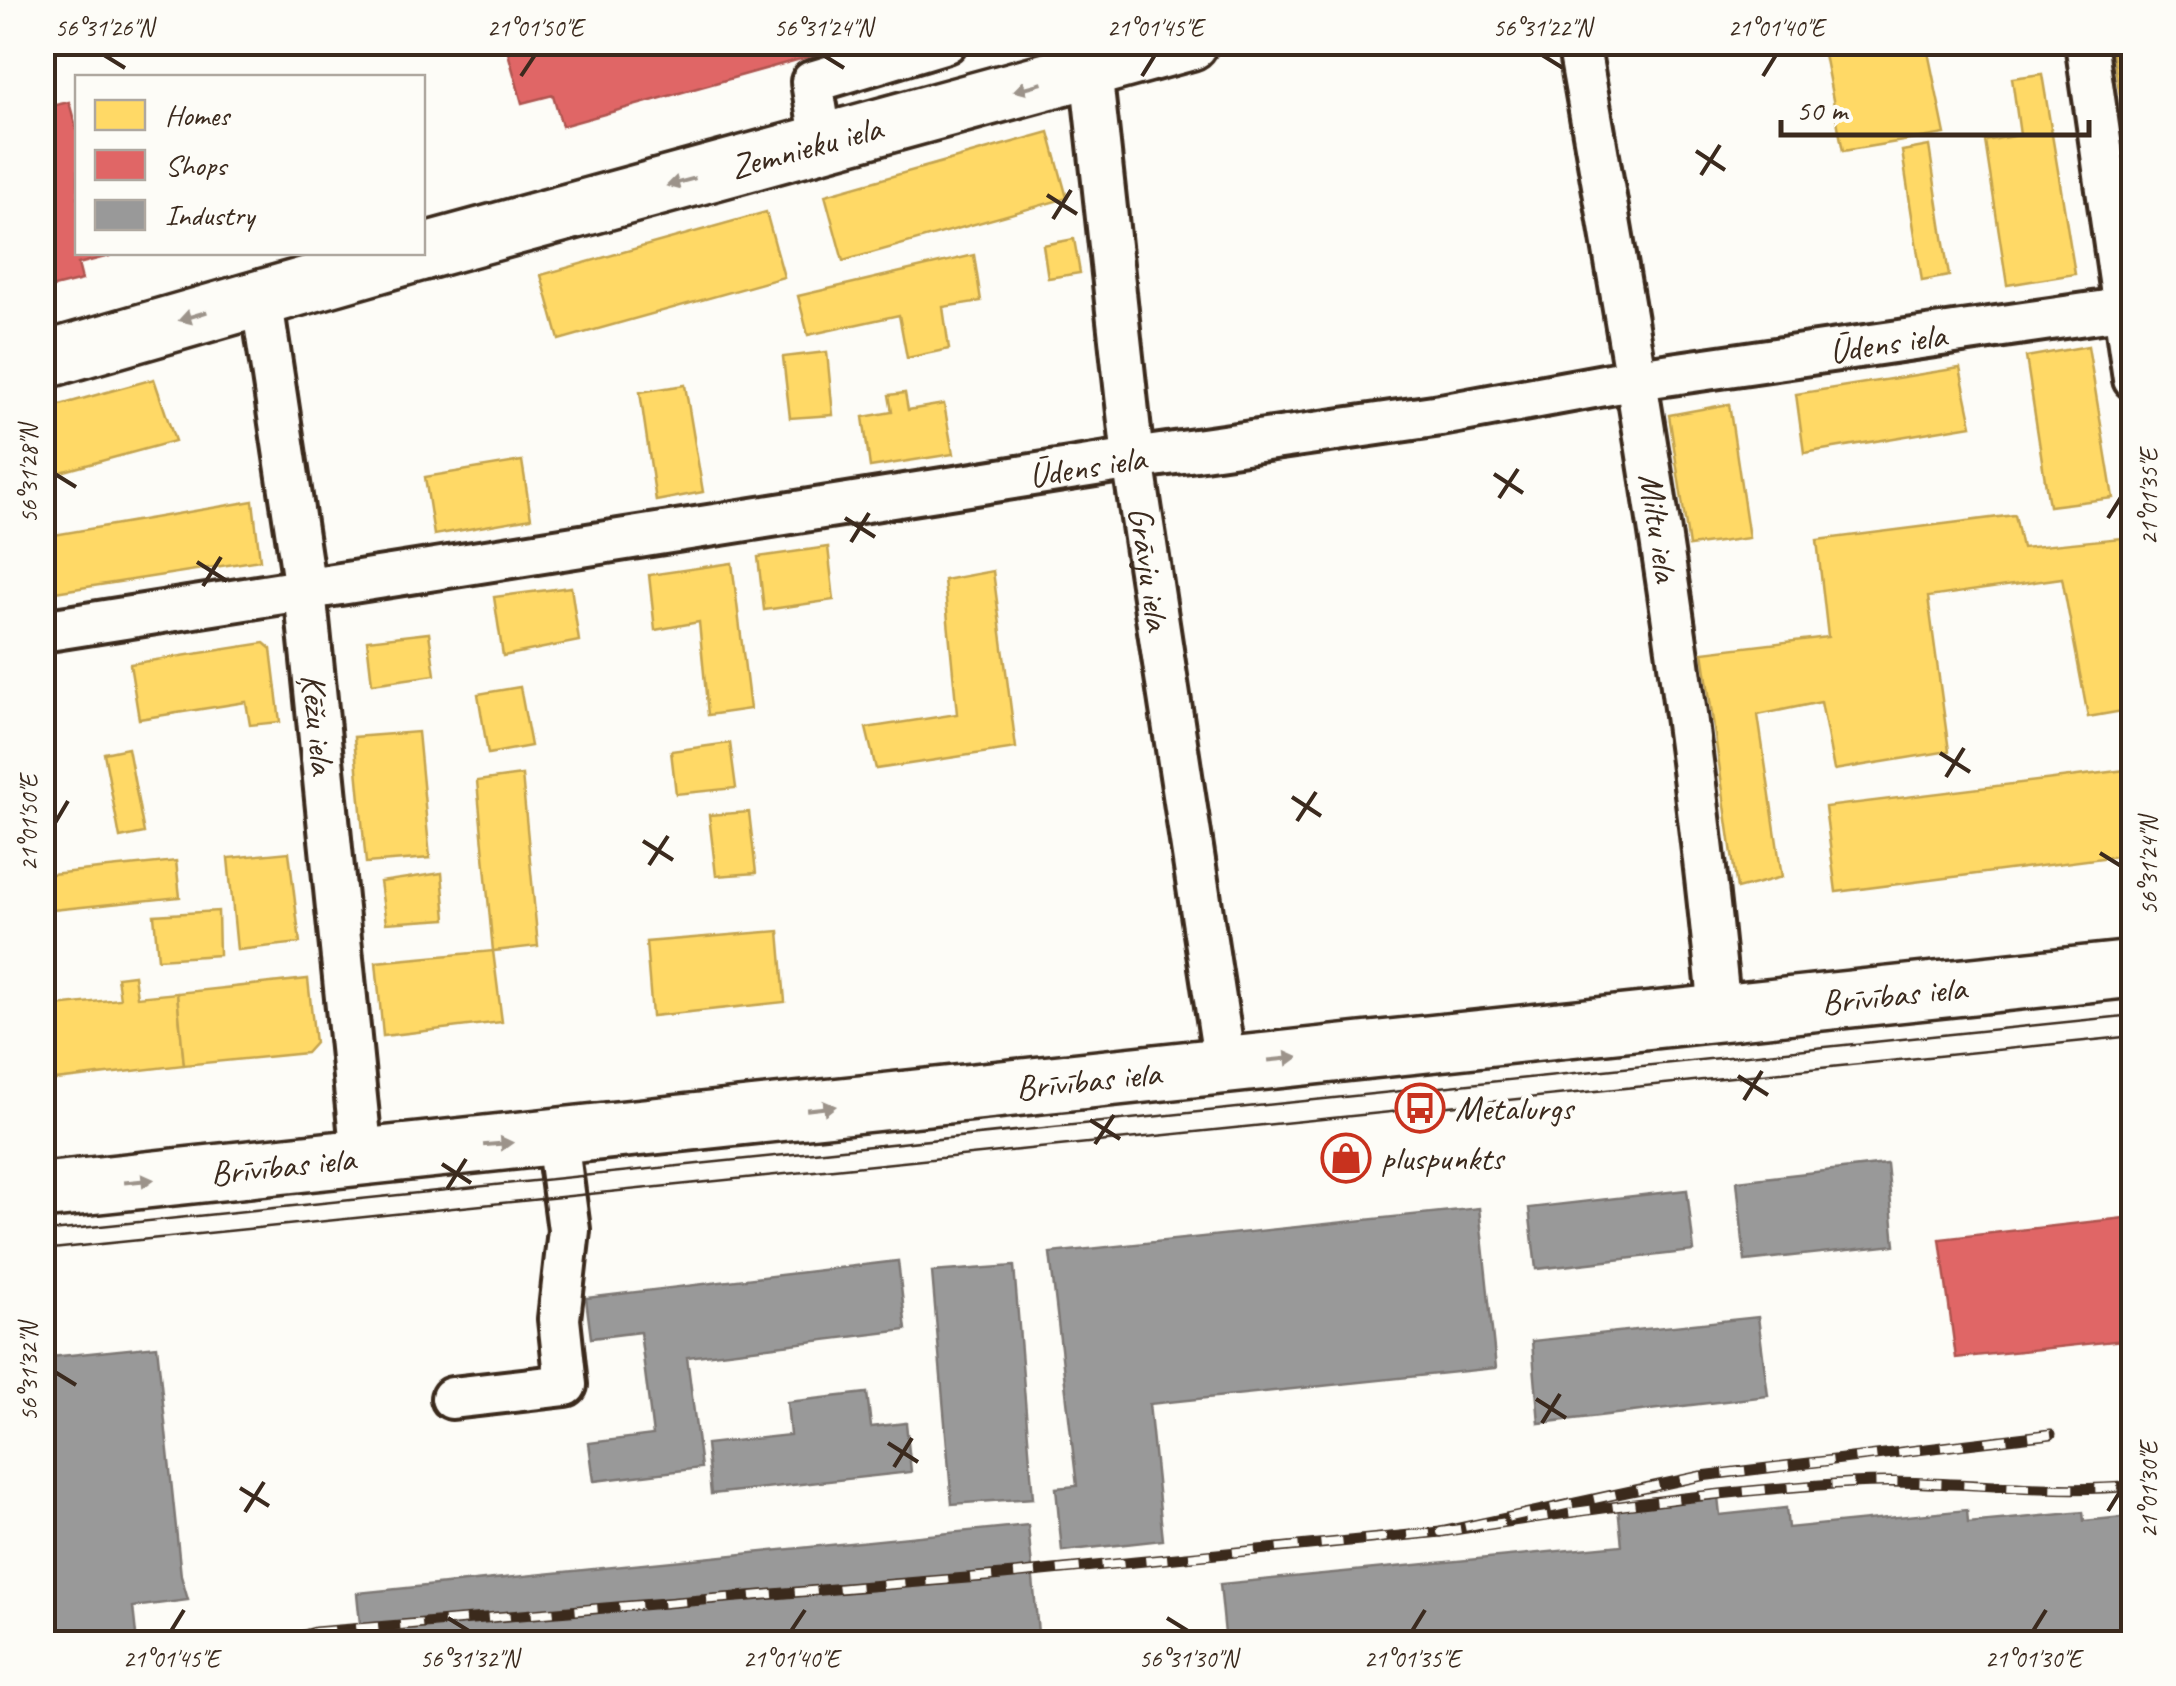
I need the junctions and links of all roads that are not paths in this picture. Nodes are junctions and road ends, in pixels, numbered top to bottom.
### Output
1 (946, 42) edge
2 (1190, 42) edge
3 (1578, 42) edge
4 (2086, 42) edge
5 (1091, 70) junction
6 (822, 144) junction
7 (425, 251) edge
8 (411, 255) edge
9 (261, 296) junction
10 (2127, 308) edge
11 (42, 361) edge
12 (1637, 379) junction
13 (2134, 379) edge
14 (1133, 460) junction
15 (305, 590) junction
16 (42, 631) edge
17 (2134, 969) edge
18 (1720, 1014) junction
19 (1224, 1065) junction
20 (557, 1138) junction
21 (362, 1157) junction
22 (42, 1191) edge
23 (452, 1398) dead end

1 - 6 street
2 - 5 highway, Zemnieku iela
3 - 12 street, Miltu iela
4 - 10 street
5 -> 6 highway, Zemnieku iela
5 - 14 street, Grāvju iela
6 -> 7 highway, Zemnieku iela
8 - 9 highway, Zemnieku iela
9 -> 11 highway, Zemnieku iela
9 - 15 street, Ķēžu iela
10 - 12 street, Ūdens iela
10 - 13 street
12 - 14 street, Ūdens iela
12 - 18 street, Miltu iela
14 - 15 street, Ūdens iela
14 - 19 street, Grāvju iela
15 - 16 street, Ūdens iela
15 - 21 street, Ķēžu iela
17 - 18 highway, Brīvības iela
19 -> 18 highway, Brīvības iela
20 -> 19 highway, Brīvības iela
21 -> 20 highway, Brīvības iela
20 - 23 street
22 -> 21 highway, Brīvības iela

